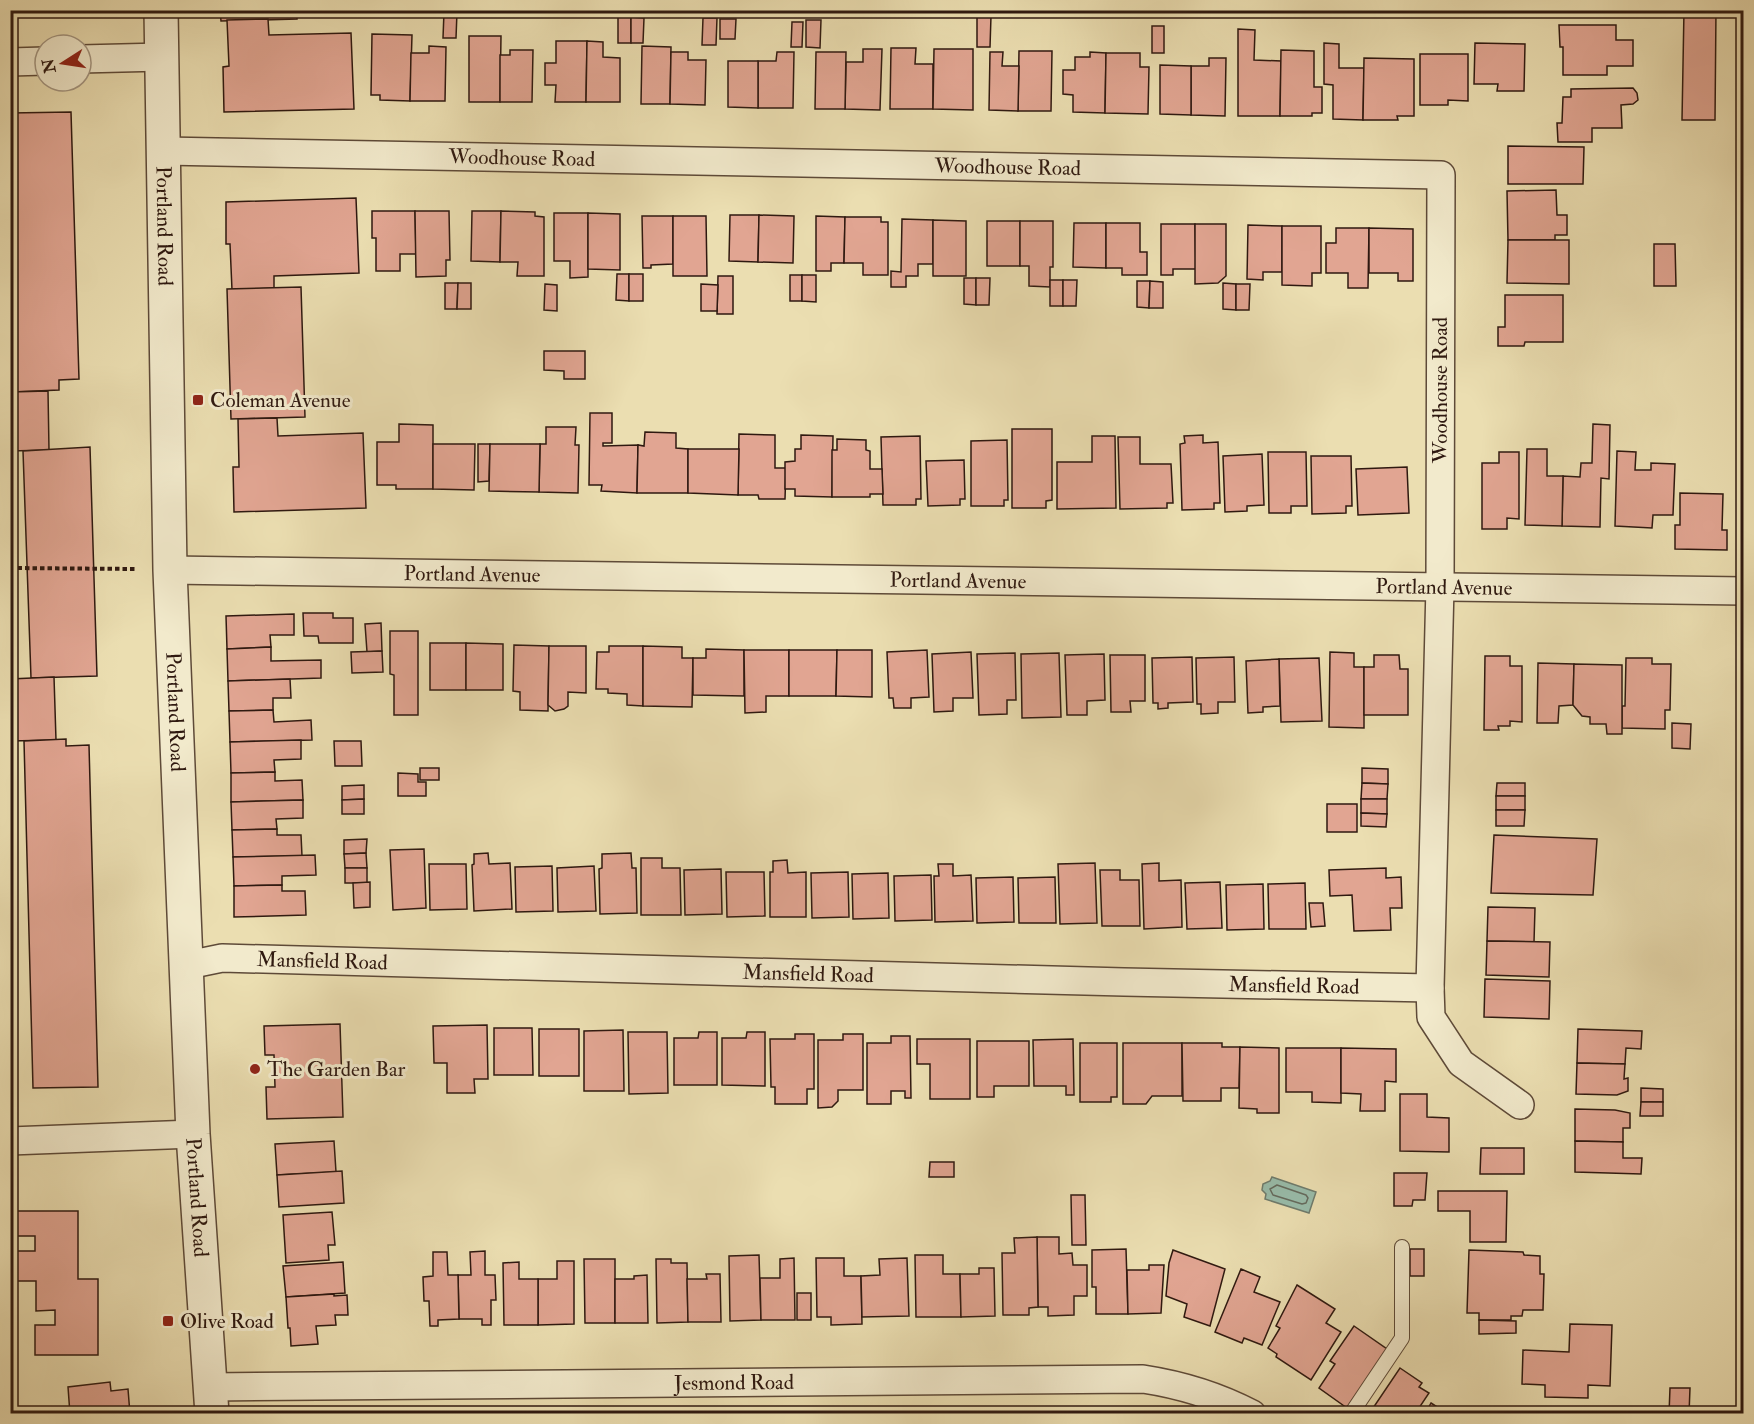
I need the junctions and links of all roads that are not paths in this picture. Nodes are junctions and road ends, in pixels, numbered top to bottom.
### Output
1 (161, 10) edge
2 (162, 57) junction
3 (93, 59) edge
4 (33, 61) edge
5 (10, 62) edge
6 (164, 151) junction
7 (170, 570) junction
8 (1440, 586) junction
9 (1743, 591) edge
10 (188, 965) junction
11 (1430, 988) junction
12 (1520, 1105) dead end
13 (194, 1134) junction
14 (10, 1141) edge
15 (1402, 1246) dead end
16 (211, 1400) edge
17 (1252, 1413) edge
18 (1351, 1413) edge

1 - 2 street, Portland Road
2 - 3 street
2 - 6 street, Portland Road
4 - 5 street
6 - 7 street, Portland Road
6 - 8 street, Woodhouse Road
7 - 8 street, Portland Avenue
7 - 10 street, Portland Road
8 - 9 street, Portland Avenue
8 - 11 street
10 - 11 street, Mansfield Road
10 - 13 street, Portland Road
11 - 12 street
13 - 14 street
13 - 16 street, Portland Road
15 - 18 lane
16 - 17 street, Jesmond Road

